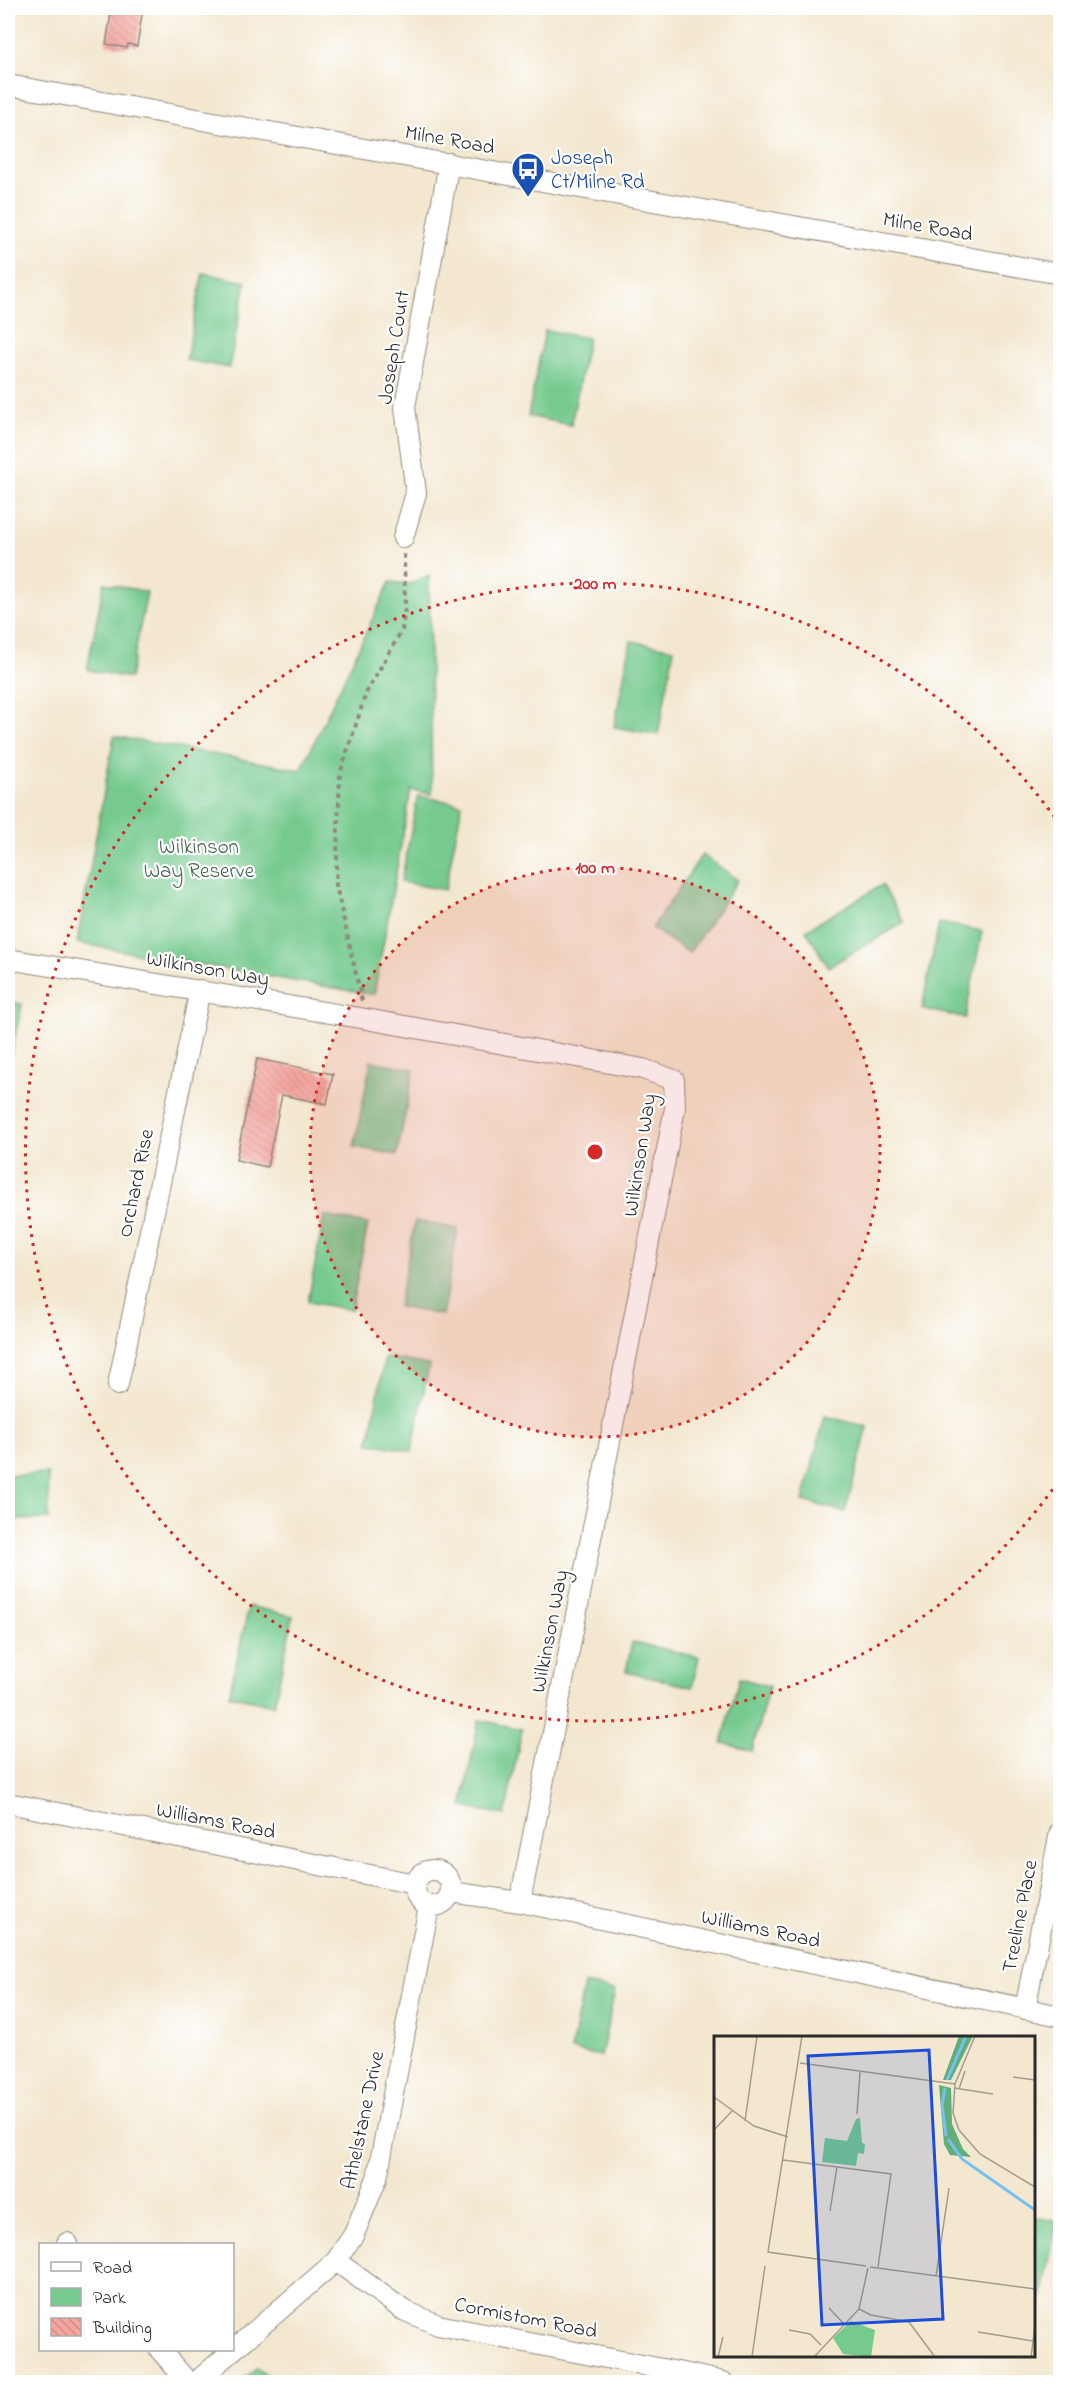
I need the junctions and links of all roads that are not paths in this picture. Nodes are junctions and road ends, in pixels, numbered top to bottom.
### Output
1 (8, 85) edge
2 (449, 163) junction
3 (1060, 274) edge
4 (403, 538) road end
5 (8, 958) edge
6 (200, 990) junction
7 (118, 1385) dead end
8 (8, 1803) edge
9 (1060, 1832) edge
10 (415, 1884) junction
11 (451, 1892) junction
12 (520, 1902) junction
13 (429, 1906) junction
14 (1025, 2009) junction
15 (1060, 2016) edge
16 (336, 2261) junction
17 (234, 2349) edge
18 (162, 2351) edge
19 (232, 2351) edge
20 (188, 2382) edge
21 (196, 2382) edge
22 (723, 2382) edge

1 - 2 street, Milne Road
2 - 3 street, Milne Road
2 - 4 street, Joseph Court
5 - 6 street, Wilkinson Way
6 - 7 street, Orchard Rise
6 - 12 street, Wilkinson Way
8 - 10 street, Williams Road
9 - 14 street, Treeline Place
10 - 11 street
10 - 13 street
11 - 12 street, Williams Road
11 - 13 street
12 - 14 street, Williams Road
13 - 16 street, Athelstane Drive
14 - 15 street, Williams Road
16 - 17 street, Athelstane Drive
16 - 22 street, Cormistom Road
18 - 20 street
19 - 21 street, Athelstane Drive

